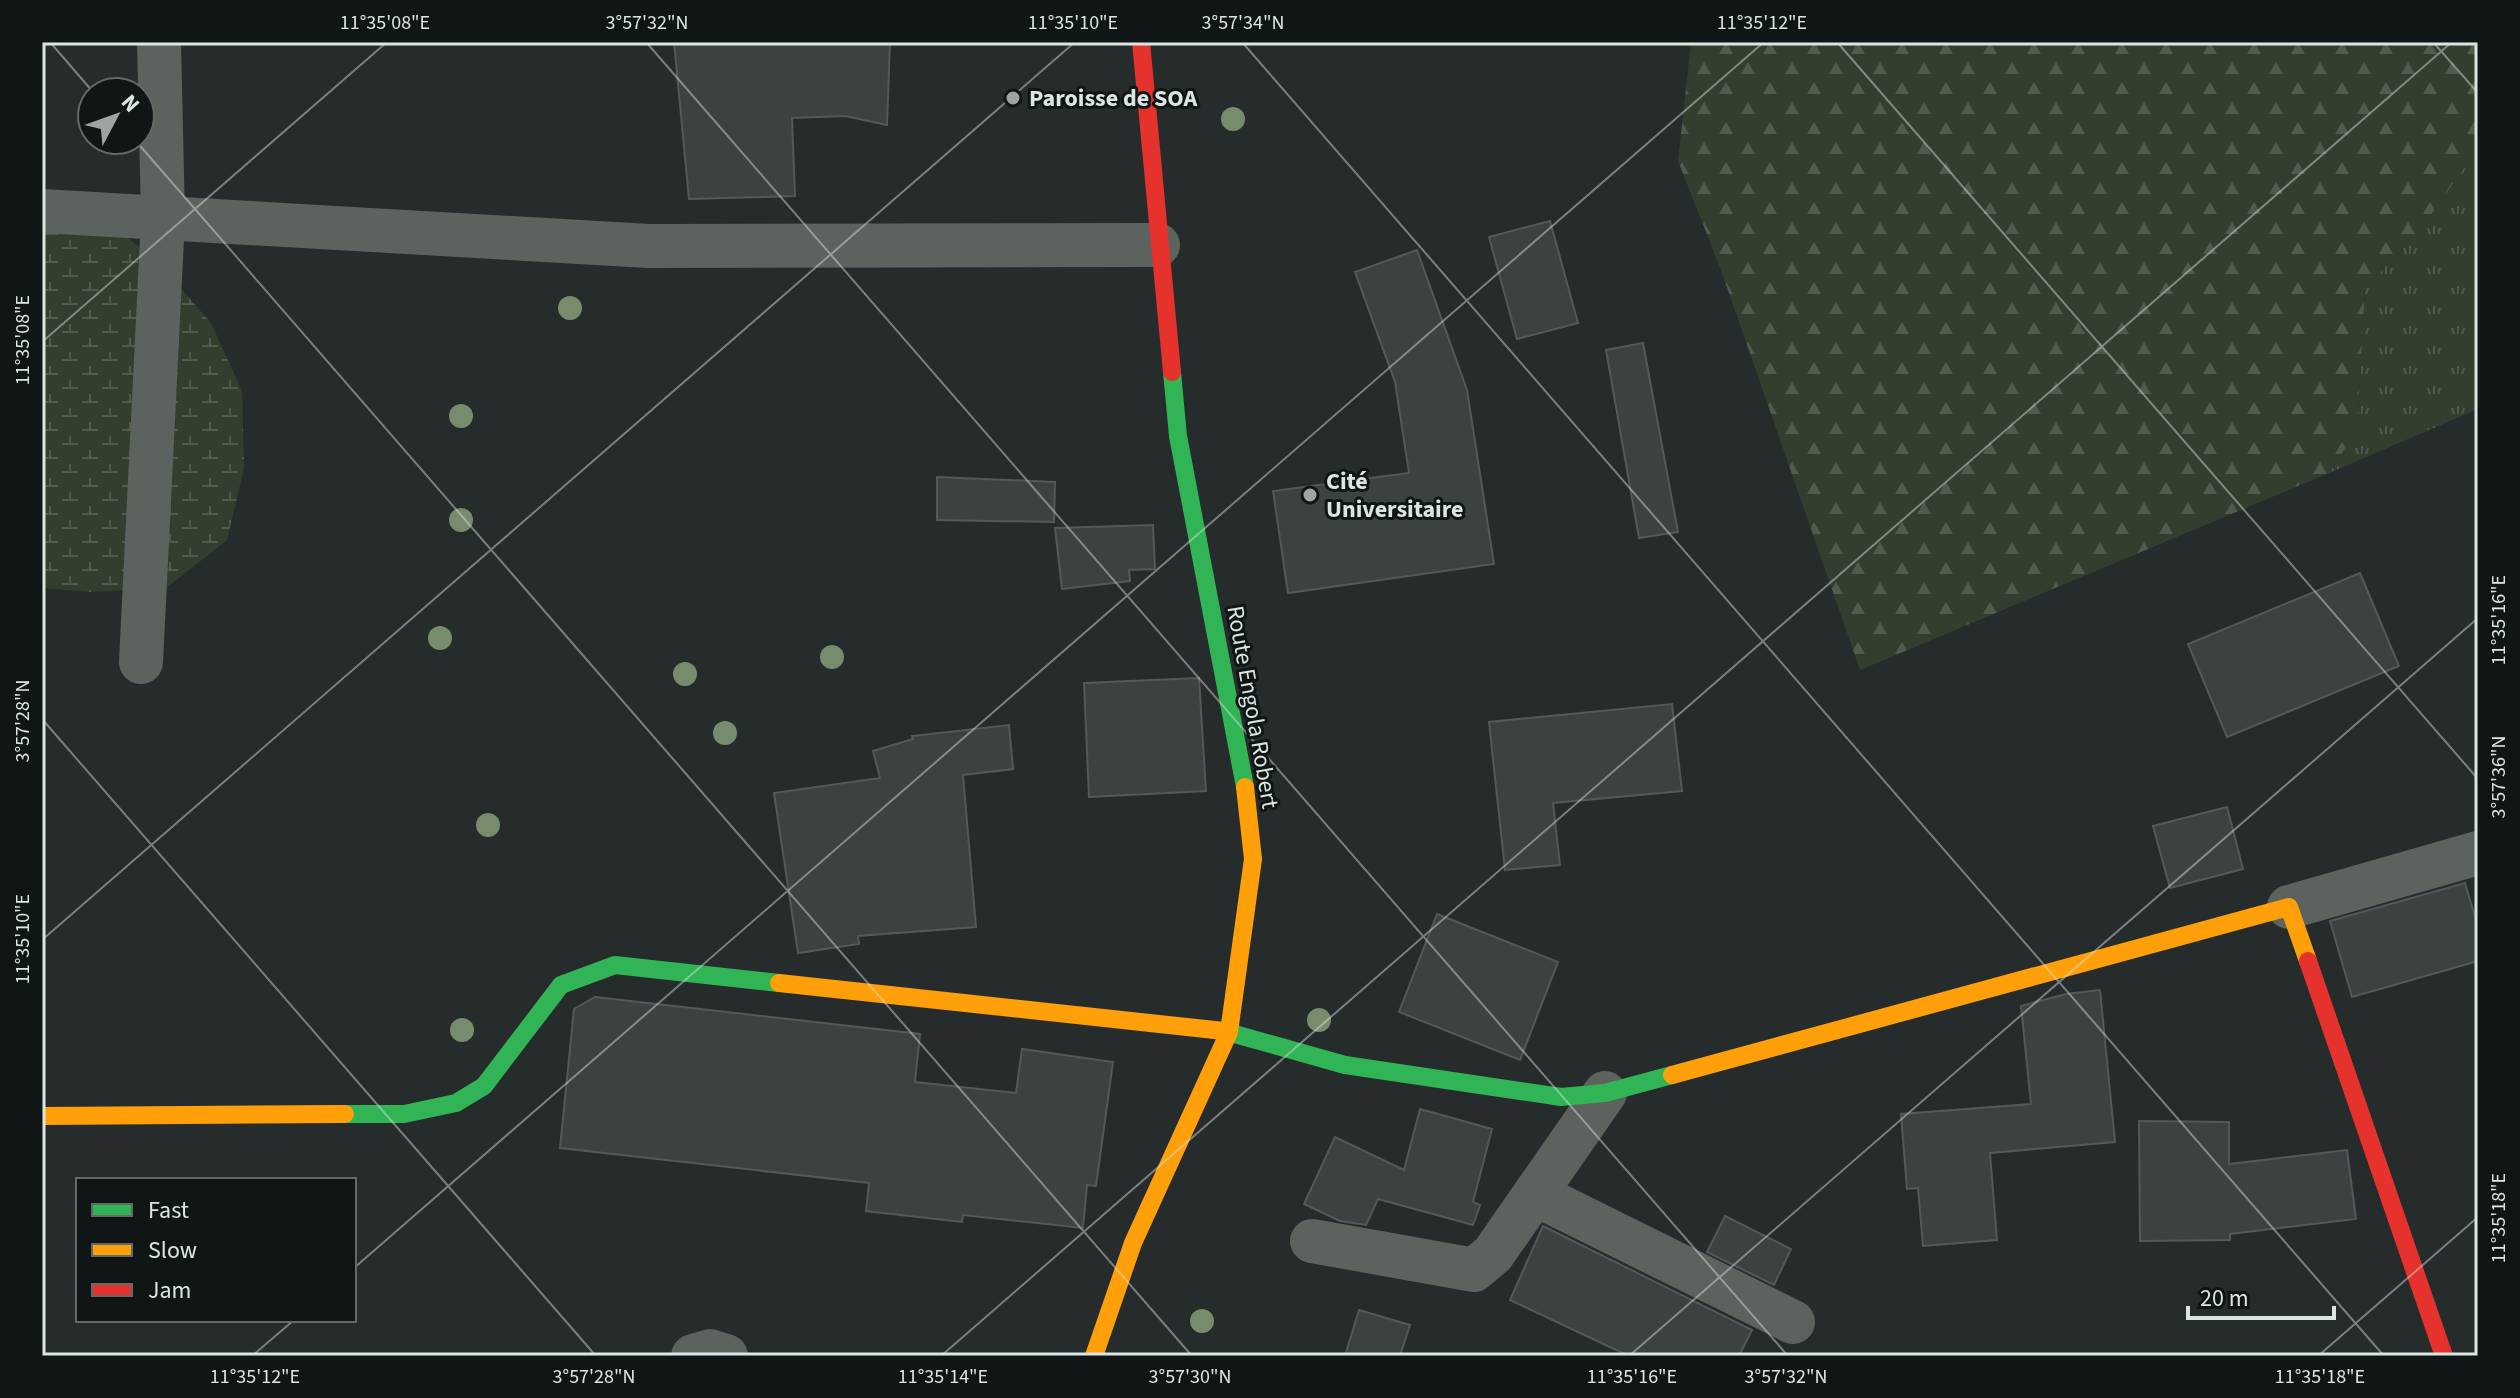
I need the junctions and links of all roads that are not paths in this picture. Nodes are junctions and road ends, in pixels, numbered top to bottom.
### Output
1 (159, 42) edge
2 (1141, 42) edge
3 (42, 211) edge
4 (163, 218) junction
5 (1158, 245) junction
6 (141, 662) dead end
7 (2478, 853) edge
8 (2289, 907) junction
9 (1229, 1032) junction
10 (1605, 1093) junction
11 (42, 1116) edge
12 (1535, 1194) junction
13 (1312, 1241) dead end
14 (1793, 1322) dead end
15 (693, 1356) edge
16 (726, 1356) edge
17 (1094, 1356) edge
18 (2444, 1356) edge

1 - 4 street
2 - 5 street, Route Engola Robert
3 - 4 street
4 - 5 street
4 - 6 street
5 - 9 street, Route Engola Robert
7 - 8 street
8 - 10 street
8 - 18 street
9 - 10 street
9 - 11 street
9 - 17 street, Route Engola Robert
10 - 12 street
12 - 13 street
12 - 14 street
15 - 16 street

